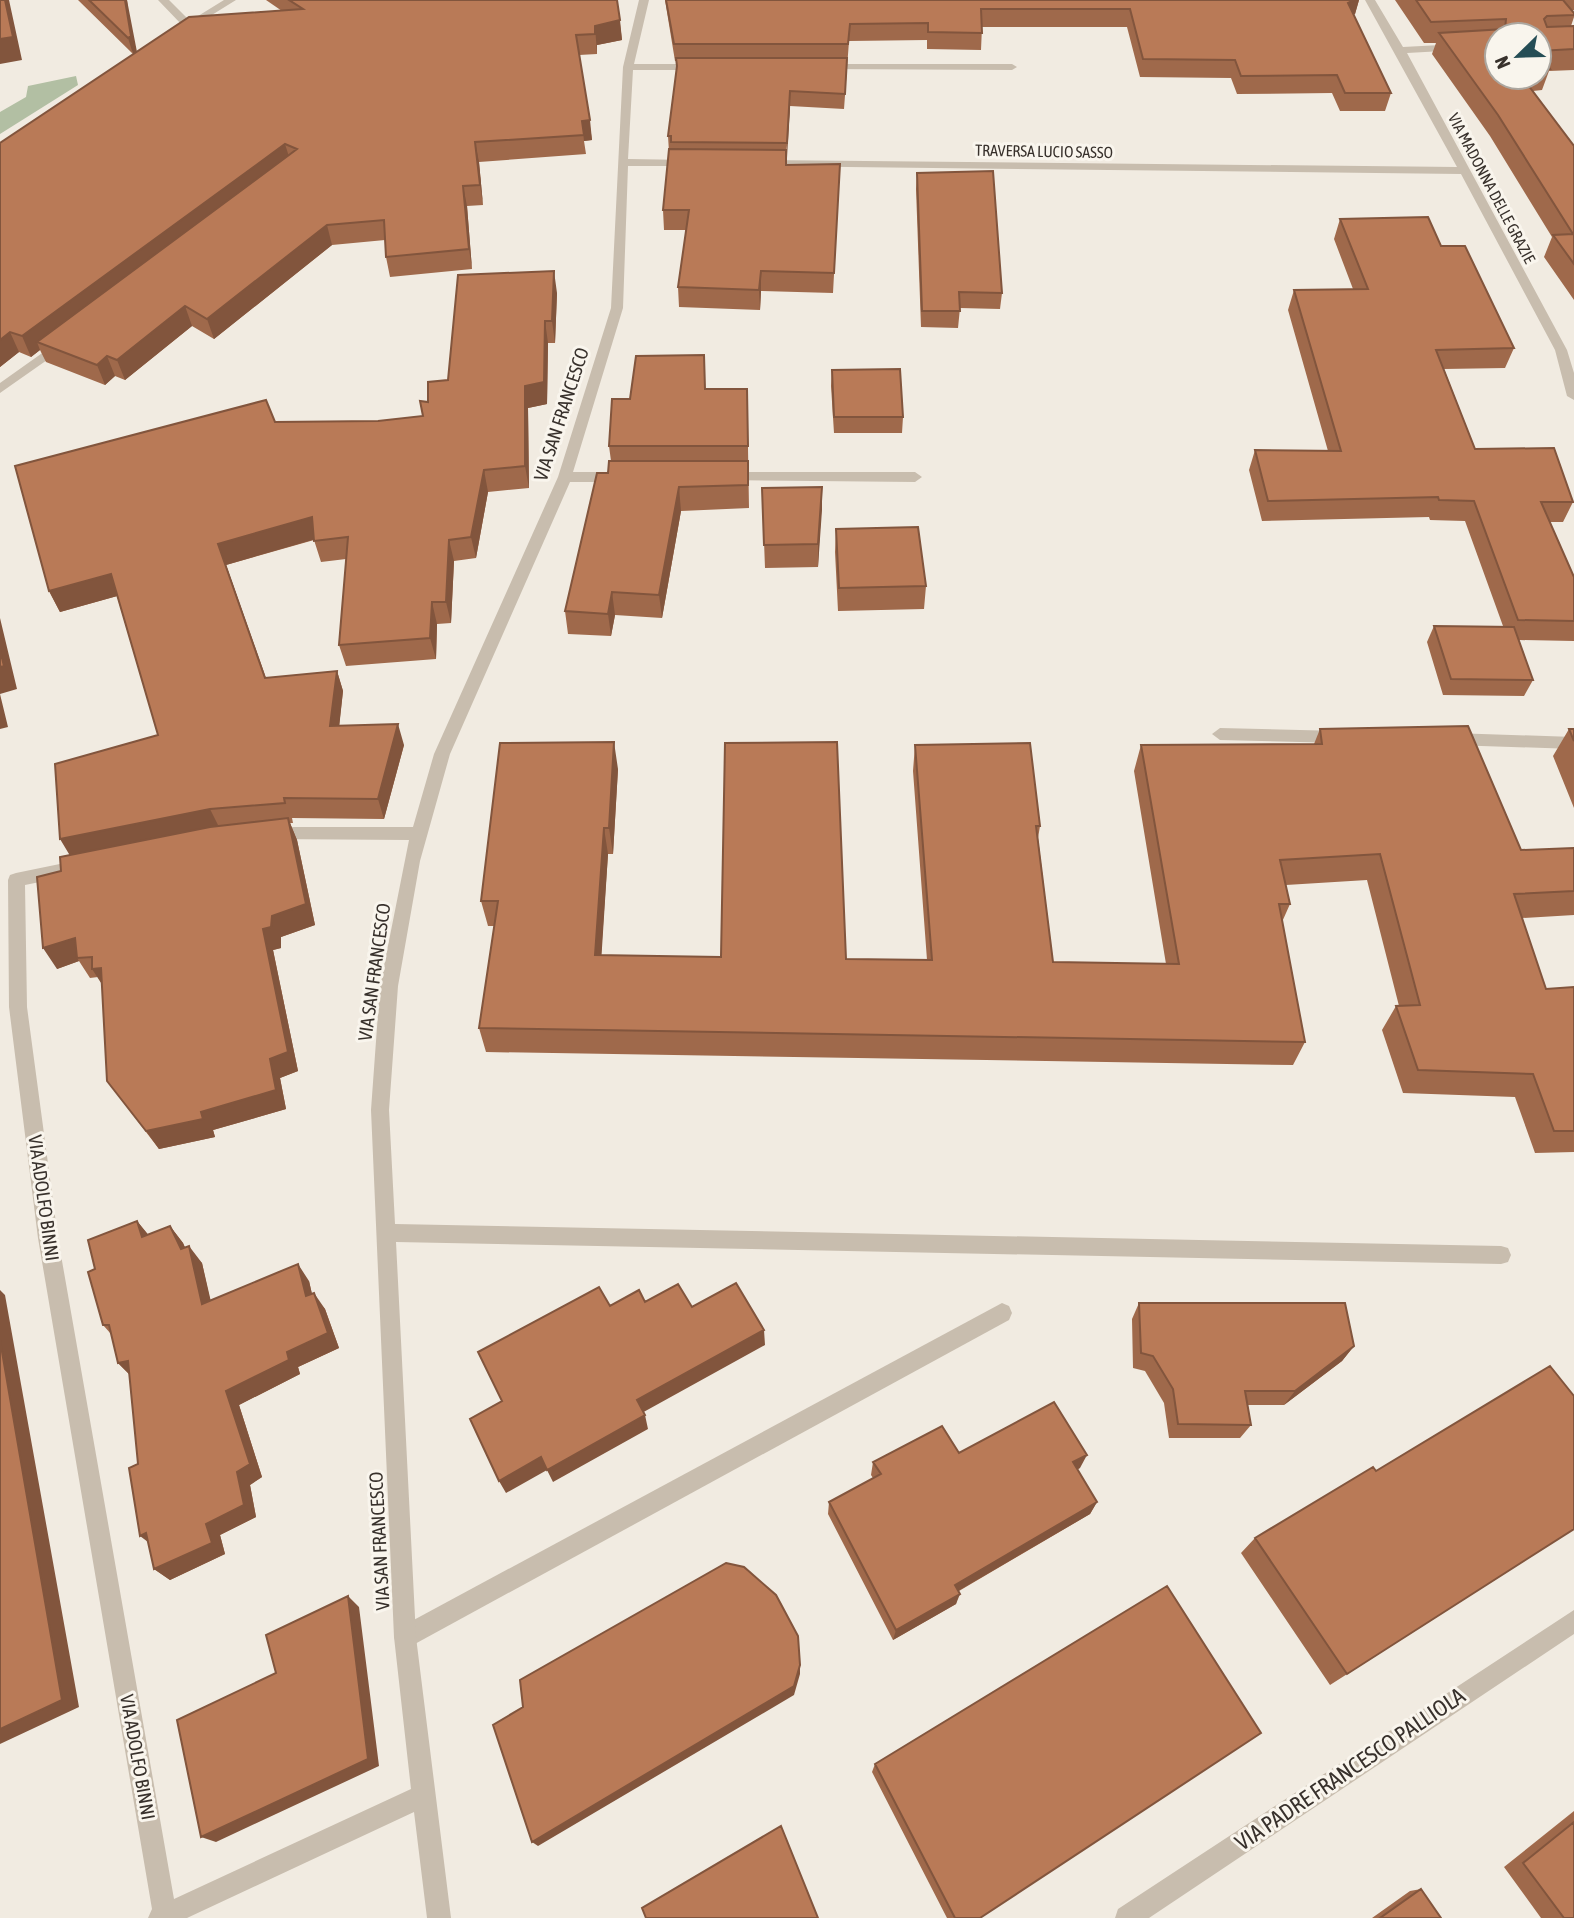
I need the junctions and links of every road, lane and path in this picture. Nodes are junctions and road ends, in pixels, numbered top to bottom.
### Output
1 (163, 0) edge
2 (231, 0) edge
3 (643, 0) edge
4 (1370, 0) edge
5 (189, 26) junction
6 (177, 34) edge
7 (1483, 46) edge
8 (1400, 50) junction
9 (628, 67) junction
10 (710, 67) edge
11 (807, 67) edge
12 (1012, 67) dead end
13 (623, 162) junction
14 (706, 163) edge
15 (747, 163) edge
16 (1465, 171) junction
17 (76, 332) edge
18 (0, 389) edge
19 (1574, 396) edge
20 (565, 477) junction
21 (635, 477) edge
22 (705, 477) edge
23 (915, 477) dead end
24 (1220, 734) dead end
25 (1356, 737) edge
26 (1438, 739) edge
27 (1574, 743) edge
28 (419, 834) junction
29 (244, 836) edge
30 (98, 863) edge
31 (386, 1233) junction
32 (1501, 1255) dead end
33 (1002, 1313) dead end
34 (1574, 1621) edge
35 (405, 1637) junction
36 (424, 1795) junction
37 (162, 1917) edge
38 (439, 1918) edge
39 (1127, 1918) edge

1 - 5 street
2 - 5 street
3 - 9 street, VIA SAN FRANCESCO
4 - 8 street, VIA MADONNA DELLE GRAZIE
5 - 6 street
7 - 8 street
8 - 16 street, VIA MADONNA DELLE GRAZIE
9 - 10 street
9 - 13 street, VIA SAN FRANCESCO
11 - 12 street
13 - 14 street
13 - 20 street, VIA SAN FRANCESCO
15 - 16 street, TRAVERSA LUCIO SASSO
16 - 19 street, VIA MADONNA DELLE GRAZIE
17 - 18 street
20 - 21 street
20 - 28 street, VIA SAN FRANCESCO
22 - 23 street
24 - 25 street
26 - 27 street
28 - 29 street
28 - 31 street, VIA SAN FRANCESCO
30 - 37 street, VIA ADOLFO BINNI
31 - 32 street
31 - 35 street, VIA SAN FRANCESCO
33 - 35 street
34 - 39 street, VIA PADRE FRANCESCO PALLIOLA
35 - 36 street, VIA SAN FRANCESCO
36 - 37 street
36 - 38 street, VIA SAN FRANCESCO

